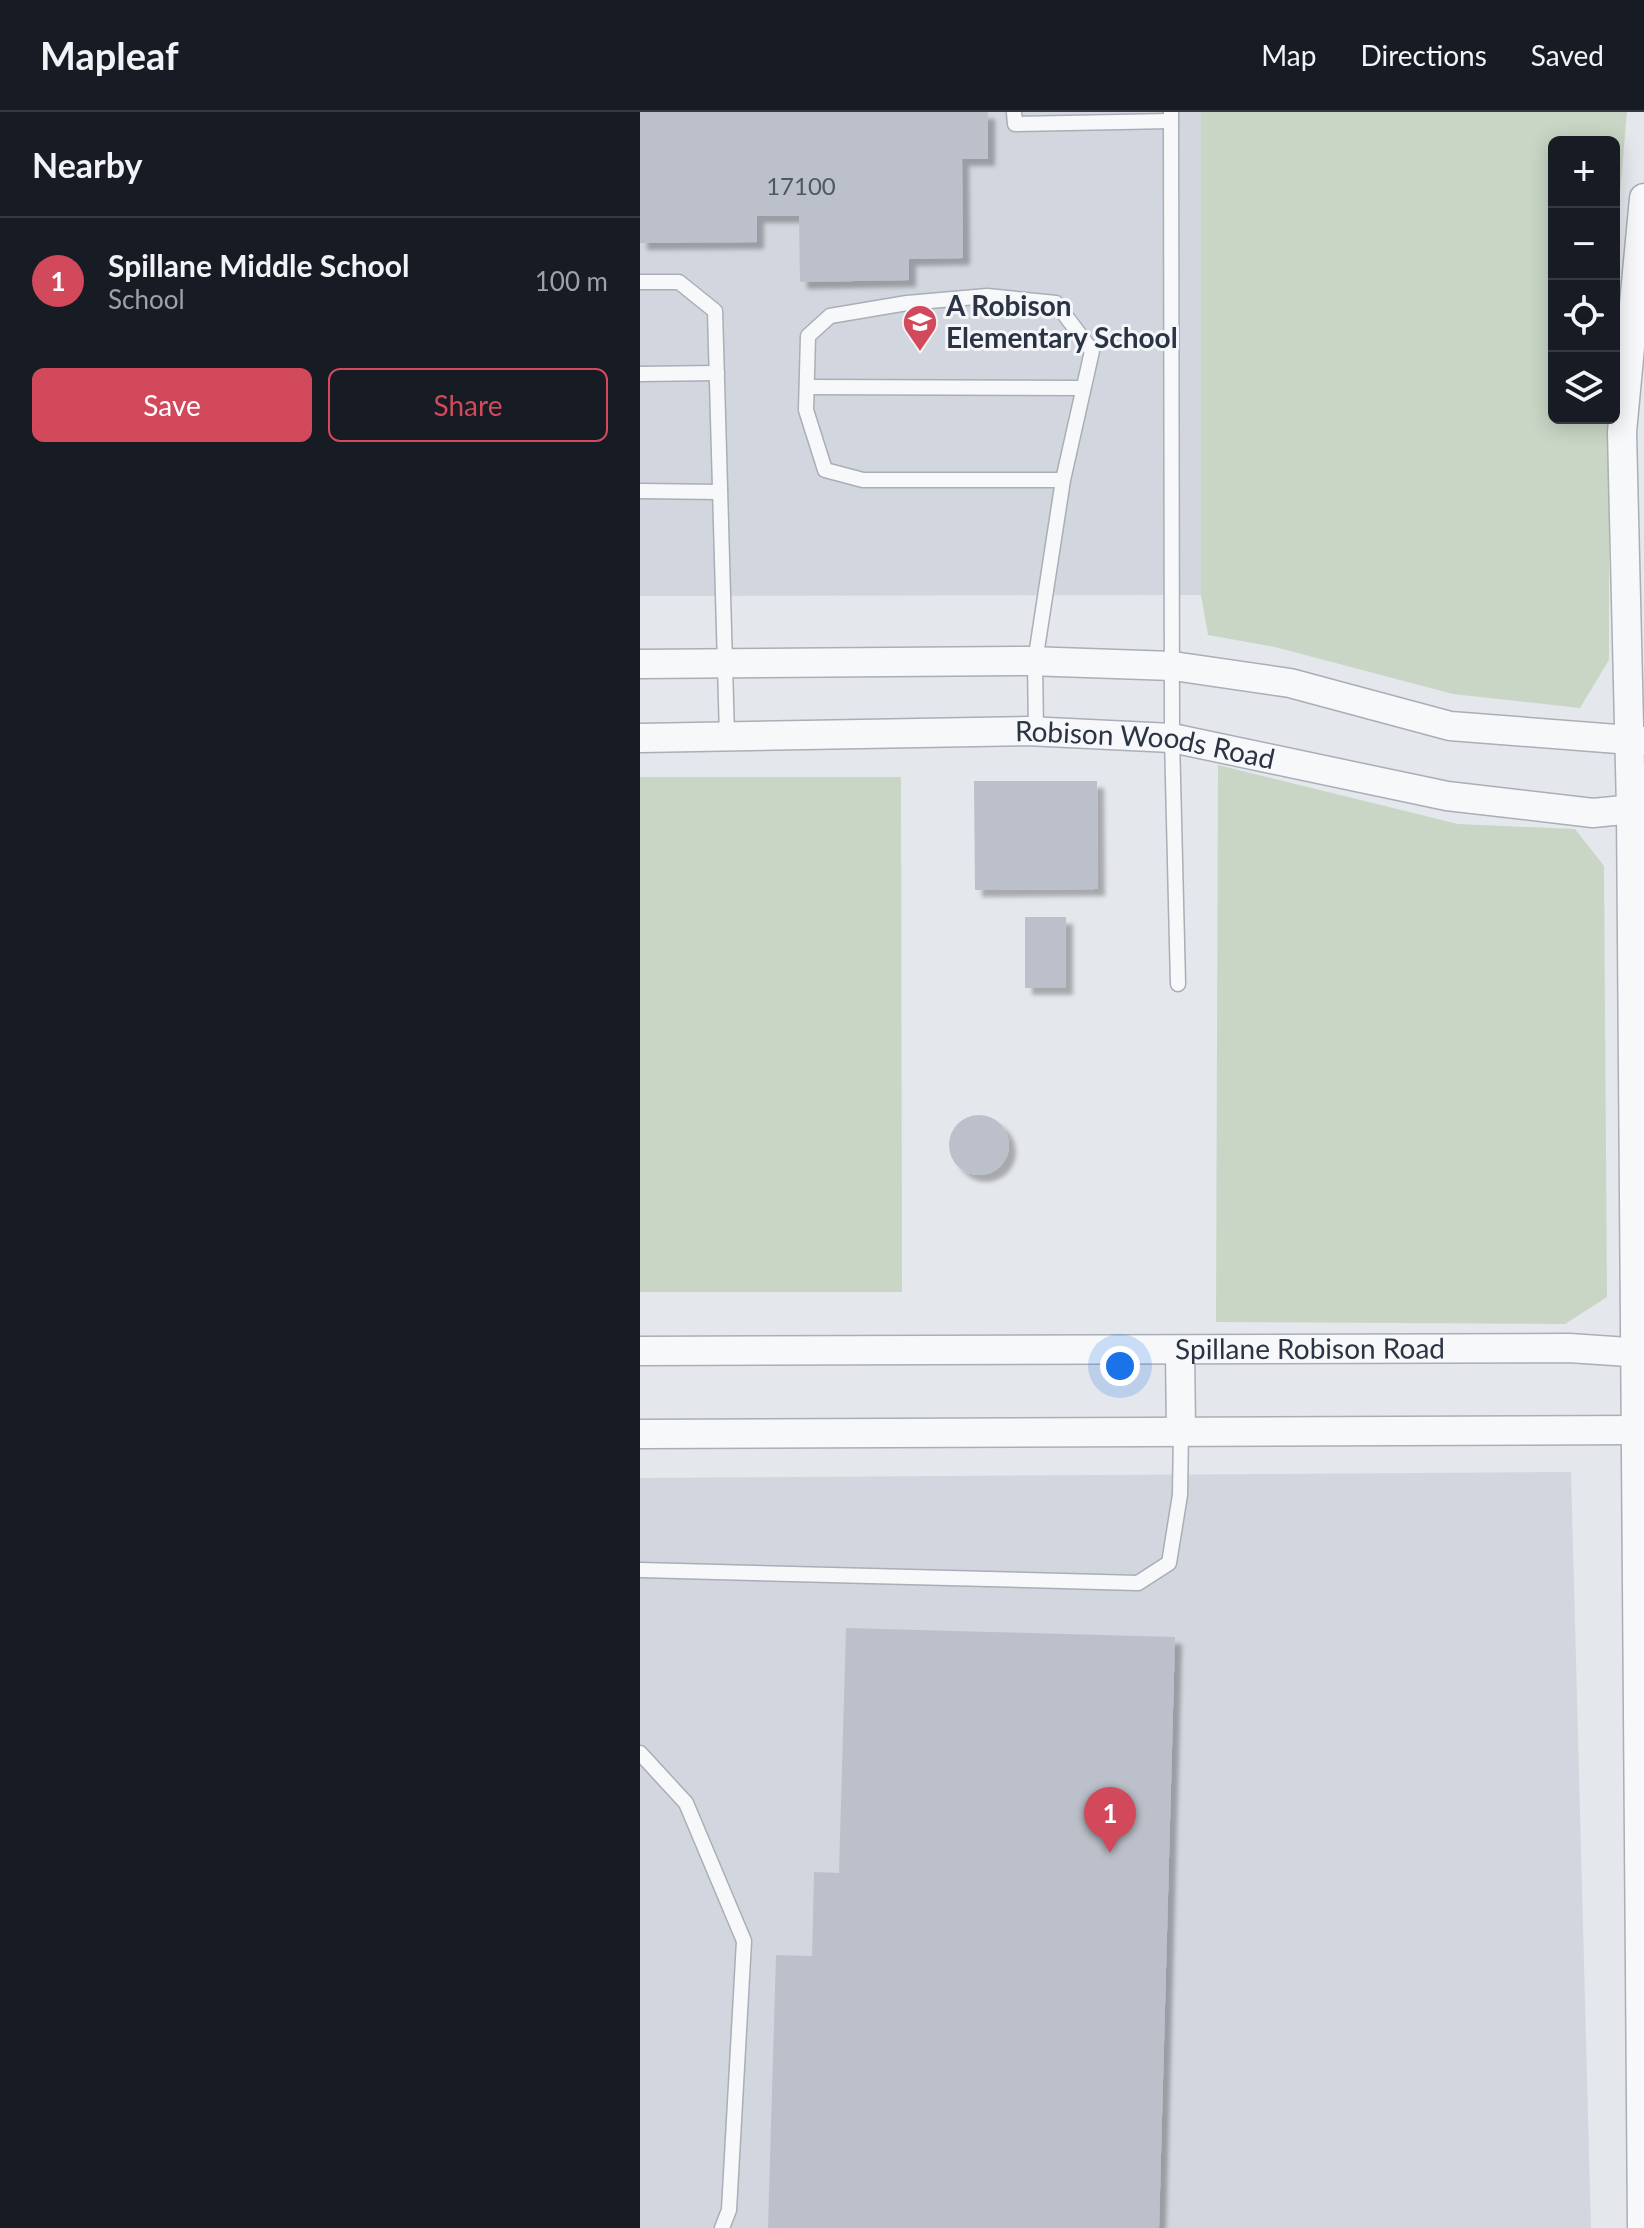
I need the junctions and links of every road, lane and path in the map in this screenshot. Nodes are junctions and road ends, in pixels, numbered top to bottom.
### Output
1 (1014, 112) edge
2 (1171, 116) edge
3 (1644, 198) edge
4 (640, 282) edge
5 (717, 373) junction
6 (640, 374) edge
7 (807, 387) junction
8 (1083, 388) junction
9 (1063, 480) junction
10 (640, 491) edge
11 (720, 492) junction
12 (1035, 662) junction
13 (640, 664) edge
14 (727, 664) junction
15 (1173, 666) junction
16 (1036, 732) junction
17 (727, 736) junction
18 (640, 738) edge
19 (1172, 738) junction
20 (1637, 740) edge
21 (1638, 808) edge
22 (1178, 984) dead end
23 (1180, 1350) junction
24 (640, 1351) edge
25 (1640, 1352) edge
26 (1181, 1430) junction
27 (1640, 1430) edge
28 (640, 1434) edge
29 (640, 1570) edge
30 (640, 1753) edge
31 (722, 2228) edge
32 (1642, 2228) edge

1 - 2 lane
2 - 15 lane
3 - 20 street
4 - 5 lane
5 - 6 lane
5 - 11 lane
7 - 8 lane
7 - 8 lane
7 - 9 lane
8 - 9 lane
9 - 12 lane
10 - 11 lane
11 - 14 lane
12 - 14 street
12 - 15 street
12 - 16 lane
13 - 14 street
14 - 17 lane
15 - 19 lane
15 - 20 street
16 - 17 street, Robison Woods Road
16 - 19 street, Robison Woods Road
17 - 18 street, Robison Woods Road
19 - 21 street, Robison Woods Road
19 - 22 lane
20 - 21 street
21 - 25 street
23 - 24 street, Spillane Robison Road
23 - 25 street, Spillane Robison Road
23 - 26 street
25 - 27 street
26 - 27 street
26 - 28 street
26 - 29 lane
27 - 32 street
30 - 31 lane

